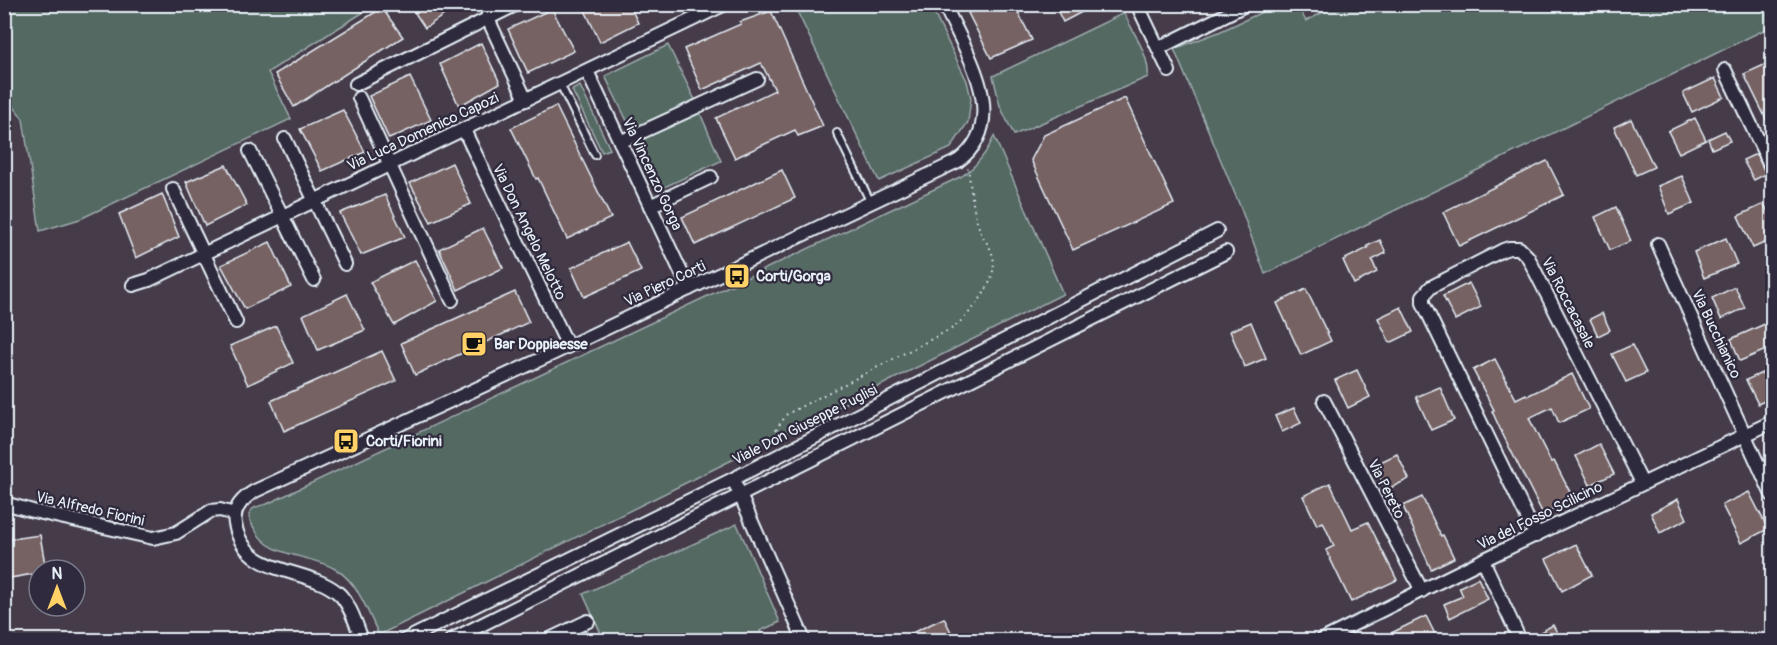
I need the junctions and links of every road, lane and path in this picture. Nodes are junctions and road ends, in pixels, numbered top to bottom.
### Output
1 (493, 4) edge
2 (517, 4) edge
3 (725, 4) edge
4 (944, 4) edge
5 (1137, 4) edge
6 (1216, 4) edge
7 (1247, 4) edge
8 (1223, 16) junction
9 (488, 19) junction
10 (1159, 48) junction
11 (1725, 70) dead end
12 (587, 71) junction
13 (1169, 71) dead end
14 (757, 79) dead end
15 (356, 84) dead end
16 (560, 84) junction
17 (359, 98) dead end
18 (526, 100) junction
19 (464, 130) junction
20 (837, 133) dead end
21 (285, 139) dead end
22 (620, 142) junction
23 (250, 151) dead end
24 (595, 155) dead end
25 (389, 165) junction
26 (968, 168) dead end
27 (1773, 169) edge
28 (711, 177) dead end
29 (173, 189) dead end
30 (315, 200) junction
31 (871, 203) junction
32 (650, 206) junction
33 (282, 216) junction
34 (1217, 231) dead end
35 (1658, 244) dead end
36 (1226, 252) dead end
37 (203, 254) junction
38 (345, 264) dead end
39 (314, 280) dead end
40 (133, 285) dead end
41 (688, 289) junction
42 (1096, 293) junction
43 (452, 300) dead end
44 (1106, 312) junction
45 (236, 322) dead end
46 (568, 346) junction
47 (1324, 401) dead end
48 (1773, 422) edge
49 (1746, 436) junction
50 (764, 463) junction
51 (733, 479) junction
52 (1642, 483) junction
53 (741, 495) junction
54 (1773, 495) edge
55 (4, 502) edge
56 (235, 514) junction
57 (1536, 536) junction
58 (1483, 560) junction
59 (1422, 591) junction
60 (588, 621) dead end
61 (362, 640) edge
62 (405, 640) edge
63 (451, 640) edge
64 (548, 640) edge
65 (804, 640) edge
66 (1322, 640) edge
67 (1520, 640) edge

1 - 9 street
2 - 9 street
3 - 12 street, Via Luca Domenico Capozi
4 - 31 street, Via Piero Corti
5 - 10 street
6 - 8 street
7 - 8 street
8 - 10 street
9 - 15 street
9 - 18 street
10 - 13 street
11 - 27 street
12 - 16 street, Via Luca Domenico Capozi
12 - 22 street, Via Vincenzo Gorga
14 - 22 street
16 - 18 street, Via Luca Domenico Capozi
16 - 24 lane
17 - 25 street
18 - 19 street, Via Luca Domenico Capozi
19 - 25 street, Via Luca Domenico Capozi
19 - 46 street, Via Don Angelo Melotto
20 - 31 lane
21 - 30 street
22 - 32 street, Via Vincenzo Gorga
23 - 33 street
25 - 30 street, Via Luca Domenico Capozi
25 - 43 street
26 - 50 path
28 - 32 street
29 - 37 street
30 - 33 street, Via Luca Domenico Capozi
30 - 38 street
31 - 41 street, Via Piero Corti
32 - 41 street, Via Vincenzo Gorga
33 - 37 street, Via Luca Domenico Capozi
33 - 39 street
34 - 42 street, Viale Don Giuseppe Puglisi
35 - 49 street, Via Bucchianico
36 - 44 street
37 - 40 street, Via Luca Domenico Capozi
37 - 45 street
41 - 46 street, Via Piero Corti
42 - 44 street
42 - 50 street, Viale Don Giuseppe Puglisi
44 - 53 street
46 - 56 street, Via Piero Corti
47 - 59 street, Via Pereto
48 - 49 street, Via del Fosso Scilicino
49 - 52 street, Via del Fosso Scilicino
49 - 54 street, Via Bucchianico
50 - 51 street, Viale Don Giuseppe Puglisi
51 - 53 street
51 - 62 street, Viale Don Giuseppe Puglisi
52 - 57 street, Via del Fosso Scilicino
52 - 57 street, Via Roccacasale
53 - 63 street
53 - 65 street
55 - 56 street, Via Alfredo Fiorini
56 - 61 street
57 - 58 street, Via del Fosso Scilicino
58 - 59 street, Via del Fosso Scilicino
58 - 67 street
59 - 66 street, Via del Fosso Scilicino
60 - 64 street

